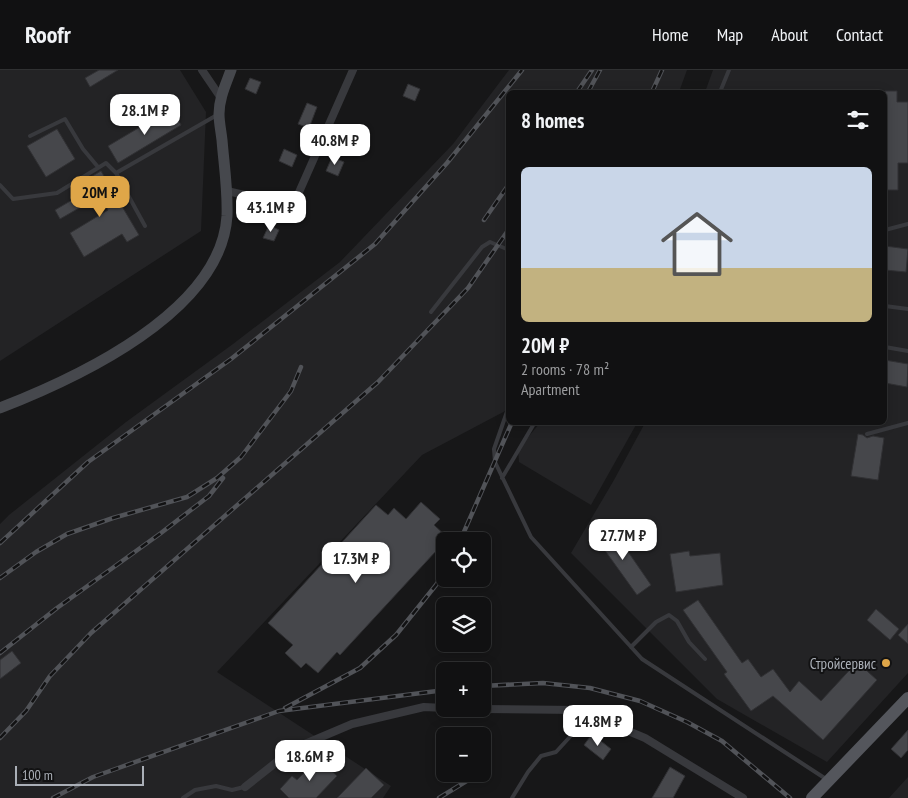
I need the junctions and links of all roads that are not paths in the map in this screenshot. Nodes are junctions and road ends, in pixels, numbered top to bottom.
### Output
1 (202, 70) edge
2 (231, 70) edge
3 (353, 70) edge
4 (729, 70) edge
5 (721, 90) edge
6 (221, 98) junction
7 (219, 114) junction
8 (30, 136) dead end
9 (98, 167) junction
10 (116, 173) junction
11 (0, 185) edge
12 (227, 192) junction
13 (908, 224) edge
14 (145, 226) dead end
15 (887, 229) edge
16 (506, 249) edge
17 (887, 306) edge
18 (908, 310) edge
19 (431, 312) dead end
20 (887, 347) edge
21 (908, 351) edge
22 (0, 408) edge
23 (506, 415) edge
24 (908, 423) edge
25 (533, 425) edge
26 (867, 434) dead end
27 (502, 478) junction
28 (631, 647) junction
29 (705, 659) dead end
30 (908, 698) edge
31 (436, 708) edge
32 (491, 708) edge
33 (590, 715) junction
34 (828, 780) junction
35 (245, 787) joint
36 (183, 798) edge
37 (512, 798) edge
38 (743, 798) edge
39 (812, 798) edge

1 - 6 street
2 - 6 street
3 - 12 street
4 - 5 lane
6 - 7 street
7 - 10 lane
7 - 12 street
8 - 9 lane
9 - 10 lane
9 - 11 lane
10 - 14 lane
12 - 22 street
13 - 15 lane
16 - 19 lane
17 - 18 lane
20 - 21 lane
23 - 27 lane
24 - 26 lane
25 - 27 lane
27 - 28 lane
28 - 29 lane
28 - 34 lane
30 - 34 main road
31 - 35 street
32 - 33 street
33 - 37 lane
33 - 38 street
34 - 39 main road
35 - 36 lane

